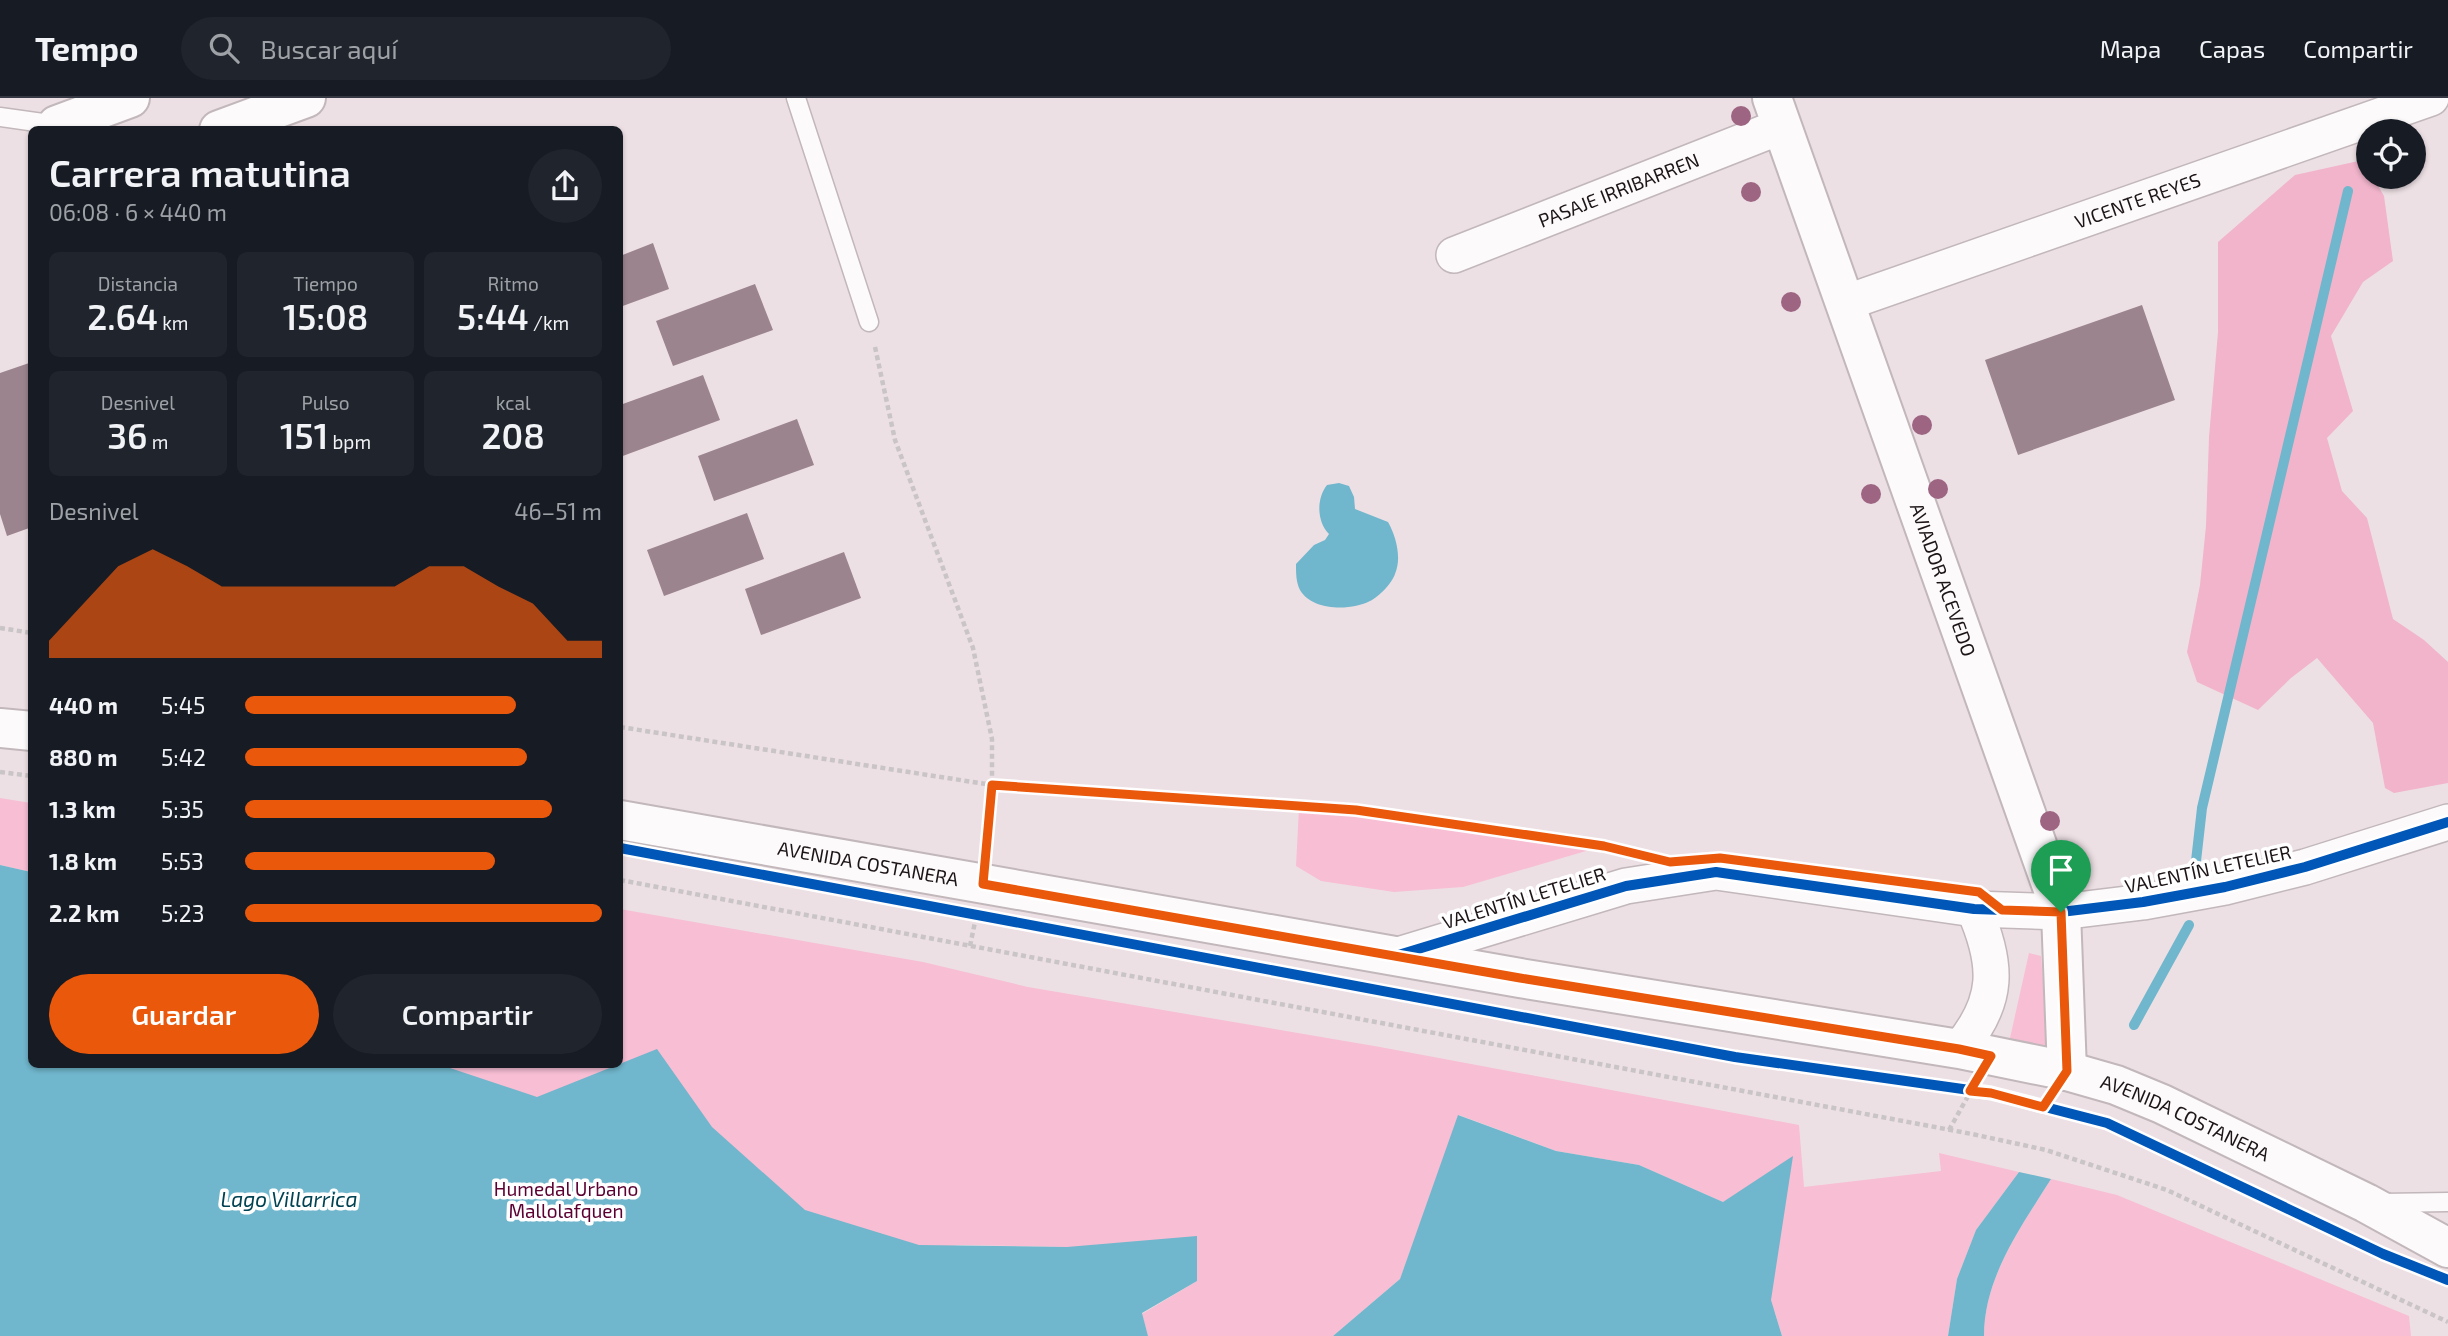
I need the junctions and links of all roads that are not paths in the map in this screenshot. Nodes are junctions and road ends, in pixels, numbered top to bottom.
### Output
1 (130, 98) edge
2 (306, 98) edge
3 (796, 98) edge
4 (2431, 98) edge
5 (1777, 112) edge
6 (0, 117) edge
7 (54, 118) edge
8 (230, 126) edge
9 (1454, 255) dead end
10 (1845, 303) junction
11 (869, 322) road end
12 (0, 728) edge
13 (28, 731) edge
14 (623, 821) edge
15 (2448, 822) edge
16 (1974, 909) junction
17 (2061, 912) junction
18 (1395, 956) junction
19 (1975, 1052) junction
20 (2067, 1071) junction
21 (2448, 1202) edge
22 (2366, 1203) junction
23 (2448, 1248) edge

1 - 7 main road
2 - 8 main road
3 - 11 lane
4 - 10 street, VICENTE REYES
5 - 9 street, PASAJE IRRIBARREN
5 - 10 main road, AVIADOR ACEVEDO
6 - 7 lane
10 - 17 main road, AVIADOR ACEVEDO
12 - 13 main road
14 - 18 main road, AVENIDA COSTANERA
15 - 17 street, VALENTÍN LETELIER
16 - 17 street, VALENTÍN LETELIER
16 - 18 street, VALENTÍN LETELIER
16 - 19 street
17 - 20 main road, AVIADOR ACEVEDO
18 - 19 main road, AVENIDA COSTANERA
19 - 20 main road, AVENIDA COSTANERA
20 - 22 main road, AVENIDA COSTANERA
21 - 22 lane
22 - 23 main road, AVENIDA COSTANERA

